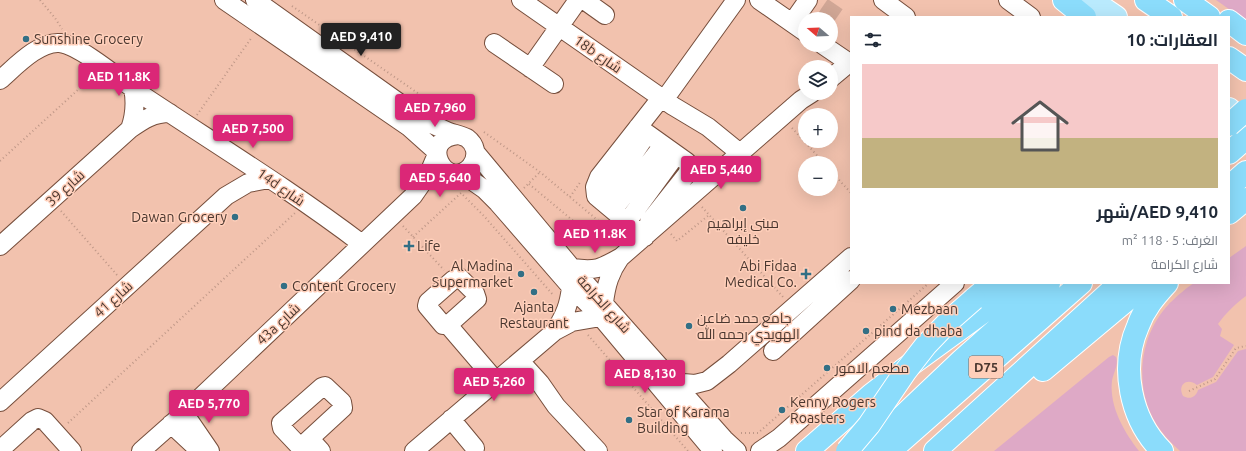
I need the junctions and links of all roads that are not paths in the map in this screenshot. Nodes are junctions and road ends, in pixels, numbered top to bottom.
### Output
1 (224, 0) edge
2 (256, 0) edge
3 (521, 0) edge
4 (578, 0) edge
5 (584, 0) edge
6 (736, 0) edge
7 (759, 0) edge
8 (808, 0) edge
9 (883, 0) edge
10 (1007, 0) edge
11 (1064, 0) edge
12 (1091, 0) edge
13 (1146, 0) edge
14 (1185, 0) edge
15 (1199, 0) edge
16 (804, 12) edge
17 (605, 15) dead end
18 (905, 16) edge
19 (1009, 16) edge
20 (1030, 16) edge
21 (1084, 16) edge
22 (1115, 16) edge
23 (1169, 16) edge
24 (1208, 16) edge
25 (1222, 16) edge
26 (1230, 22) edge
27 (559, 27) junction
28 (798, 28) edge
29 (1230, 32) edge
30 (1246, 34) edge
31 (494, 43) dead end
32 (1246, 43) edge
33 (830, 52) edge
34 (1230, 59) edge
35 (842, 63) edge
36 (530, 68) junction
37 (1246, 70) edge
38 (0, 80) edge
39 (554, 84) dead end
40 (132, 88) junction
41 (800, 100) edge
42 (667, 102) junction
43 (1230, 110) edge
44 (1246, 110) edge
45 (170, 114) junction
46 (1230, 124) edge
47 (1246, 126) edge
48 (130, 129) junction
49 (643, 130) junction
50 (458, 135) junction
51 (670, 150) junction
52 (437, 153) junction
53 (476, 153) junction
54 (734, 158) junction
55 (241, 159) junction
56 (1246, 172) edge
57 (457, 173) junction
58 (269, 179) junction
59 (1230, 186) edge
60 (226, 196) junction
61 (413, 196) junction
62 (1246, 199) edge
63 (607, 205) junction
64 (1230, 212) edge
65 (637, 230) junction
66 (0, 246) edge
67 (357, 249) junction
68 (622, 249) junction
69 (850, 259) edge
70 (568, 263) junction
71 (838, 284) edge
72 (954, 284) edge
73 (992, 284) edge
74 (1022, 284) edge
75 (1048, 284) edge
76 (1081, 284) edge
77 (1119, 284) edge
78 (1146, 284) edge
79 (1166, 284) edge
80 (571, 287) junction
81 (602, 310) junction
82 (451, 323) junction
83 (555, 331) junction
84 (773, 351) dead end
85 (508, 371) junction
86 (672, 380) junction
87 (0, 402) edge
88 (978, 411) junction
89 (177, 418) junction
90 (451, 419) junction
91 (475, 448) dead end
92 (0, 450) edge
93 (72, 451) edge
94 (141, 451) edge
95 (200, 451) edge
96 (210, 451) edge
97 (414, 451) edge
98 (598, 451) edge
99 (713, 451) edge
100 (737, 451) edge
101 (760, 451) edge
102 (807, 451) edge
103 (847, 451) edge
104 (866, 451) edge
105 (890, 451) edge
106 (935, 451) edge
107 (1162, 451) edge

1 - 52 street
2 - 50 street
3 - 27 street, 18b شارع
4 - 27 street
5 - 17 street
6 - 42 street
7 - 28 street
8 - 16 street
9 - 18 street
10 - 19 street
10 - 20 street
11 - 21 highway
12 - 22 main road
13 - 23 highway
14 - 24 highway
15 - 25 highway
26 - 30 highway
27 - 36 street
27 - 42 street, 18b شارع
29 - 32 highway
31 - 36 street
33 - 35 street
34 - 37 highway
36 - 39 street
38 - 40 street, 14d شارع
40 - 45 street, 14d شارع
40 - 48 street
41 - 54 street
42 - 49 street
42 - 54 street, 18b شارع
43 - 47 main road
44 - 46 highway, bridge
45 - 48 street, شارع 39
45 - 55 street, 14d شارع
48 - 66 street, شارع 39
49 - 51 street
49 - 63 street
50 - 52 street
50 - 53 street
51 - 63 street
51 - 65 street
52 - 57 street
52 - 61 street, 43a شارع
53 - 57 street
53 - 70 street, شارع الكرامة
54 - 65 street
55 - 58 street, 14d شارع
55 - 60 street, شارع 41
56 - 59 highway
57 - 61 street, 43a شارع
57 - 80 street, شارع الكرامة
58 - 60 street, شارع 41
58 - 67 street, 14d شارع
60 - 87 street, شارع 41
61 - 67 street, 43a شارع
62 - 64 highway
63 - 65 street
65 - 68 street
67 - 89 street, 43a شارع
68 - 70 street
68 - 81 street
69 - 71 street
70 - 81 street, شارع الكرامة
71 - 84 street
71 - 86 street
72 - 101 street
73 - 103 highway, bridge
74 - 102 highway
75 - 104 highway
76 - 105 highway, D75
77 - 88 highway
78 - 88 highway
79 - 107 highway
80 - 81 street, شارع الكرامة
80 - 83 street
81 - 83 street
81 - 86 street, شارع الكرامة
81 - 99 street, شارع الكرامة
82 - 82 street
82 - 85 street
83 - 85 street
85 - 90 street
85 - 98 street
86 - 100 street, شارع الكرامة
88 - 106 highway
89 - 94 street, 43a شارع
89 - 95 street
89 - 96 street
90 - 91 street
90 - 97 street
92 - 93 street

